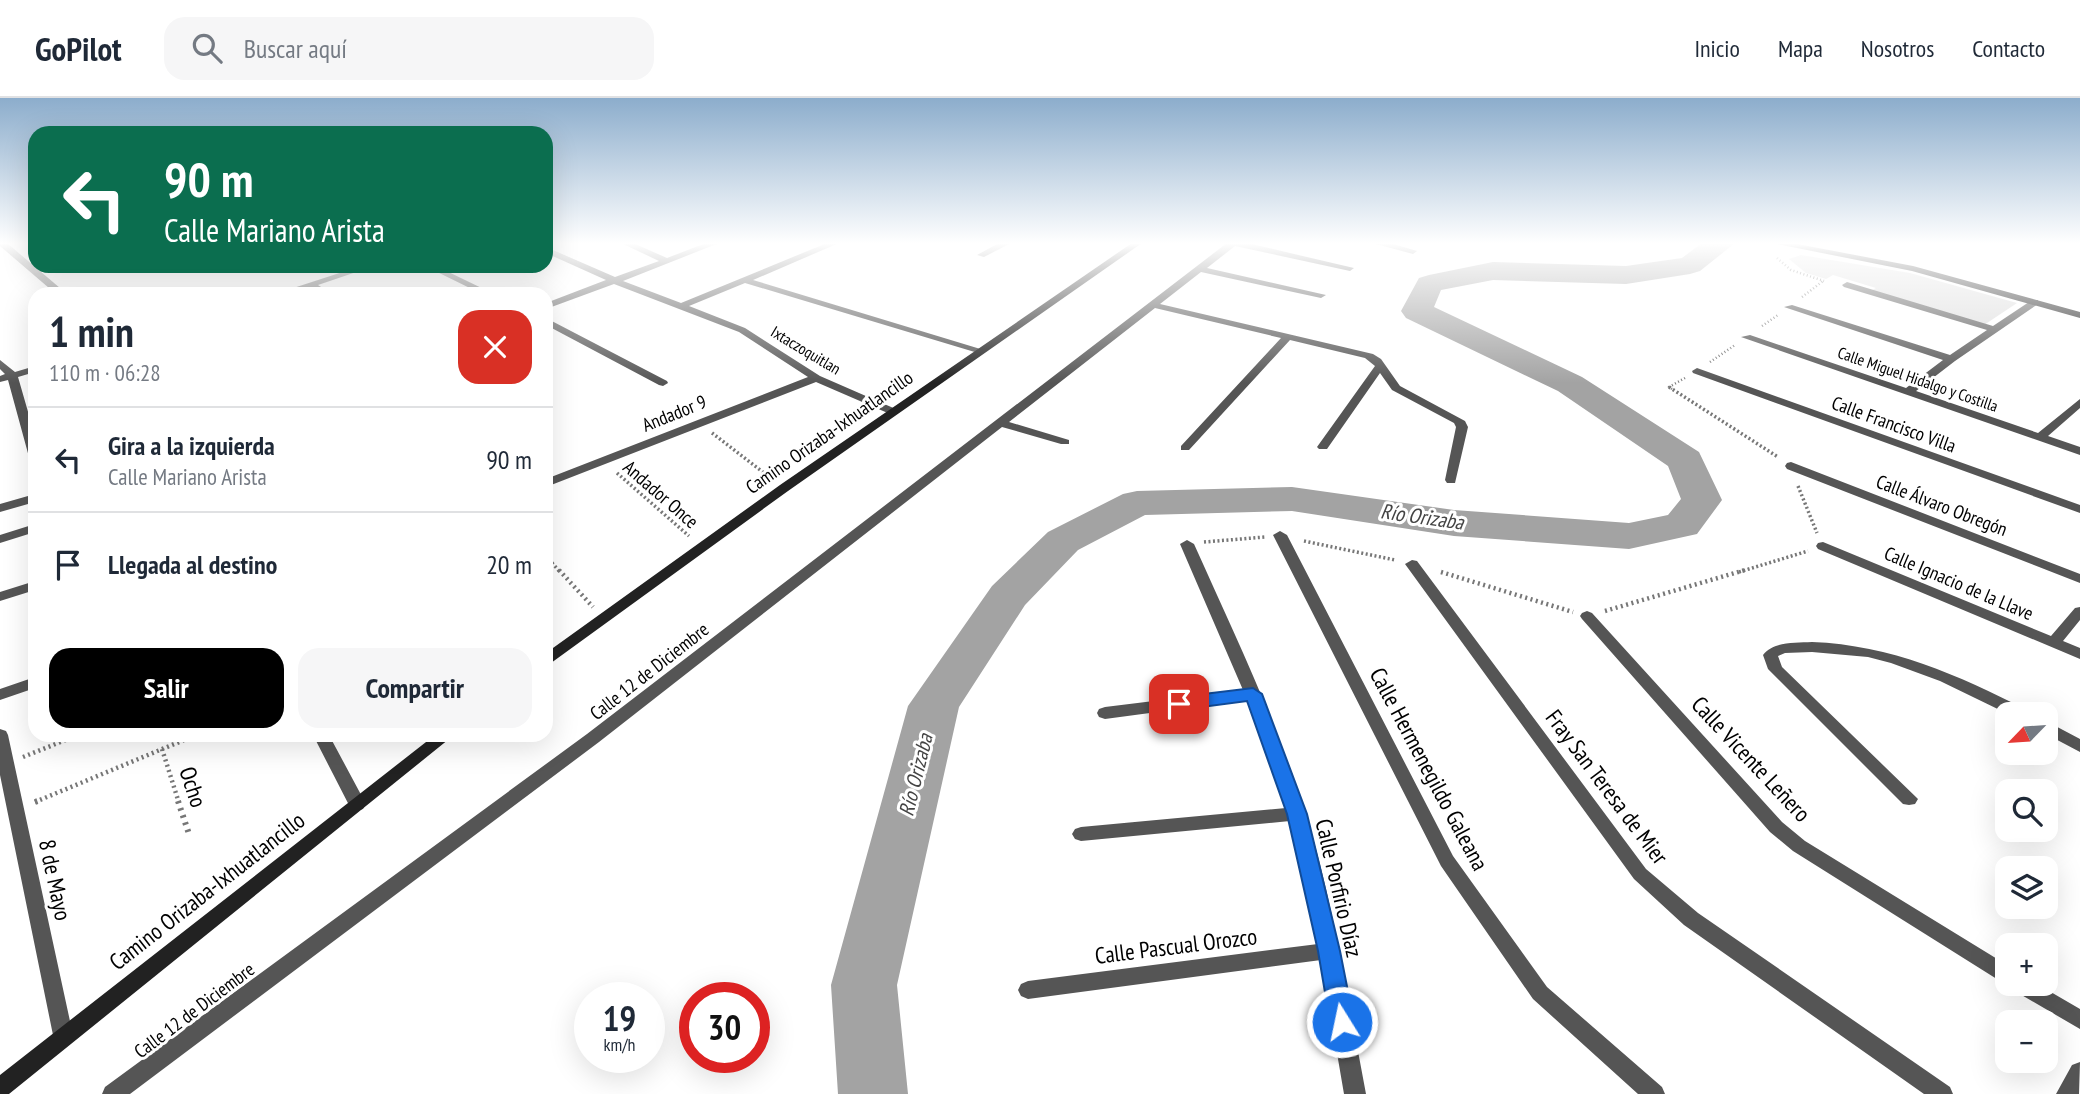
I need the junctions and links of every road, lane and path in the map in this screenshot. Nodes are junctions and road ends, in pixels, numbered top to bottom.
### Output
1 (589, 289) edge
2 (638, 289) edge
3 (721, 289) edge
4 (776, 289) edge
5 (1071, 289) edge
6 (1173, 289) edge
7 (1295, 289) edge
8 (1812, 289) edge
9 (1862, 289) edge
10 (1989, 289) edge
11 (1321, 295) dead end
12 (2035, 302) junction
13 (553, 303) edge
14 (1153, 305) junction
15 (681, 306) junction
16 (1789, 307) junction
17 (2080, 315) edge
18 (553, 325) edge
19 (1994, 329) junction
20 (1288, 336) junction
21 (1746, 337) junction
22 (982, 351) junction
23 (1951, 359) junction
24 (0, 363) edge
25 (1380, 366) junction
26 (28, 371) edge
27 (1697, 371) junction
28 (12, 375) junction
29 (816, 378) junction
30 (0, 379) edge
31 (663, 383) dead end
32 (1908, 392) junction
33 (2080, 402) edge
34 (894, 412) junction
35 (698, 422) junction
36 (1001, 423) junction
37 (28, 432) edge
38 (2040, 437) junction
39 (1065, 442) dead end
40 (1322, 447) dead end
41 (1185, 448) dead end
42 (2080, 451) edge
43 (603, 461) junction
44 (1791, 466) junction
45 (553, 480) edge
46 (1451, 480) dead end
47 (784, 488) junction
48 (28, 500) edge
49 (0, 508) edge
50 (2080, 509) edge
51 (28, 530) edge
52 (1280, 535) junction
53 (0, 539) edge
54 (1187, 544) joint
55 (1823, 546) junction
56 (702, 548) junction
57 (553, 564) edge
58 (1412, 564) junction
59 (2080, 579) edge
60 (28, 587) edge
61 (0, 597) edge
62 (2080, 611) edge
63 (1587, 616) junction
64 (603, 619) junction
65 (2054, 643) junction
66 (2080, 654) edge
67 (553, 655) edge
68 (28, 685) edge
69 (1253, 694) junction
70 (0, 695) edge
71 (1998, 702) edge
72 (1105, 713) dead end
73 (2058, 734) edge
74 (0, 735) edge
75 (61, 742) edge
76 (180, 742) edge
77 (325, 742) edge
78 (437, 742) edge
79 (2080, 746) edge
80 (162, 749) junction
81 (6, 764) junction
82 (1909, 799) dead end
83 (357, 804) junction
84 (15, 811) junction
85 (1297, 814) junction
86 (189, 834) dead end
87 (1081, 834) dead end
88 (1329, 951) junction
89 (1995, 968) edge
90 (1028, 990) dead end
91 (2040, 996) edge
92 (2080, 1020) edge
93 (63, 1035) junction
94 (2080, 1072) edge
95 (0, 1088) edge
96 (113, 1094) edge
97 (1355, 1094) edge
98 (1654, 1094) edge
99 (1942, 1094) edge
100 (2067, 1094) edge

1 - 13 street
2 - 15 street, Ixtaczoquitlan
3 - 15 street
4 - 22 street
5 - 22 street, Camino Orizaba-Ixhuatlancillo
6 - 14 street, Calle 12 de Diciembre
7 - 11 street
8 - 16 path
9 - 19 street
10 - 12 street
12 - 17 street
12 - 19 street
14 - 20 street
14 - 36 street, Calle 12 de Diciembre
15 - 29 street, Ixtaczoquitlan
16 - 21 path
16 - 23 street
18 - 31 street
19 - 23 street
20 - 25 street
20 - 41 street
21 - 27 path
21 - 32 street, Calle Miguel Hidalgo y Costilla
22 - 34 street, Camino Orizaba-Ixhuatlancillo
23 - 32 street
24 - 28 street
25 - 40 street
25 - 46 street
26 - 28 street
27 - 44 path
27 - 50 street, Calle Francisco Villa
28 - 30 street
28 - 37 street
29 - 34 street, Ixtaczoquitlan
29 - 35 street, Andador 9
32 - 38 street, Calle Miguel Hidalgo y Costilla
33 - 38 street
34 - 47 street, Camino Orizaba-Ixhuatlancillo
35 - 43 street, Andador 9
35 - 47 path
36 - 39 street
36 - 96 street, Calle 12 de Diciembre
38 - 42 street, Calle Miguel Hidalgo y Costilla
43 - 45 street, Andador 9
43 - 56 path, Andador Once
44 - 55 path
44 - 59 street, Calle Álvaro Obregón
47 - 56 street, Camino Orizaba-Ixhuatlancillo
48 - 49 street
51 - 53 street
52 - 54 path
52 - 58 path
52 - 98 street, Calle Hermenegildo Galeana
54 - 69 street, Calle Porfirio Díaz
55 - 63 path
55 - 65 street, Calle Ignacio de la Llave
56 - 64 street, Camino Orizaba-Ixhuatlancillo
57 - 64 path
58 - 63 path
58 - 99 street, Fray San Teresa de Mier
60 - 61 street
62 - 65 street
63 - 89 street, Calle Vicente Leñero
64 - 67 street, Camino Orizaba-Ixhuatlancillo
65 - 66 street, Calle Ignacio de la Llave
68 - 70 street
69 - 72 street
69 - 85 street, Calle Porfirio Díaz
71 - 82 street
73 - 79 street
74 - 81 street, 8 de Mayo
75 - 81 path
76 - 80 path
77 - 83 street
78 - 83 street, Camino Orizaba-Ixhuatlancillo
80 - 84 path
80 - 86 path, Ocho
81 - 84 street, 8 de Mayo
83 - 93 street, Camino Orizaba-Ixhuatlancillo
84 - 93 street, 8 de Mayo
85 - 87 street
85 - 88 street, Calle Porfirio Díaz
88 - 90 street, Calle Pascual Orozco
88 - 97 street, Calle Porfirio Díaz
91 - 92 street
93 - 95 street, Camino Orizaba-Ixhuatlancillo
94 - 100 street

